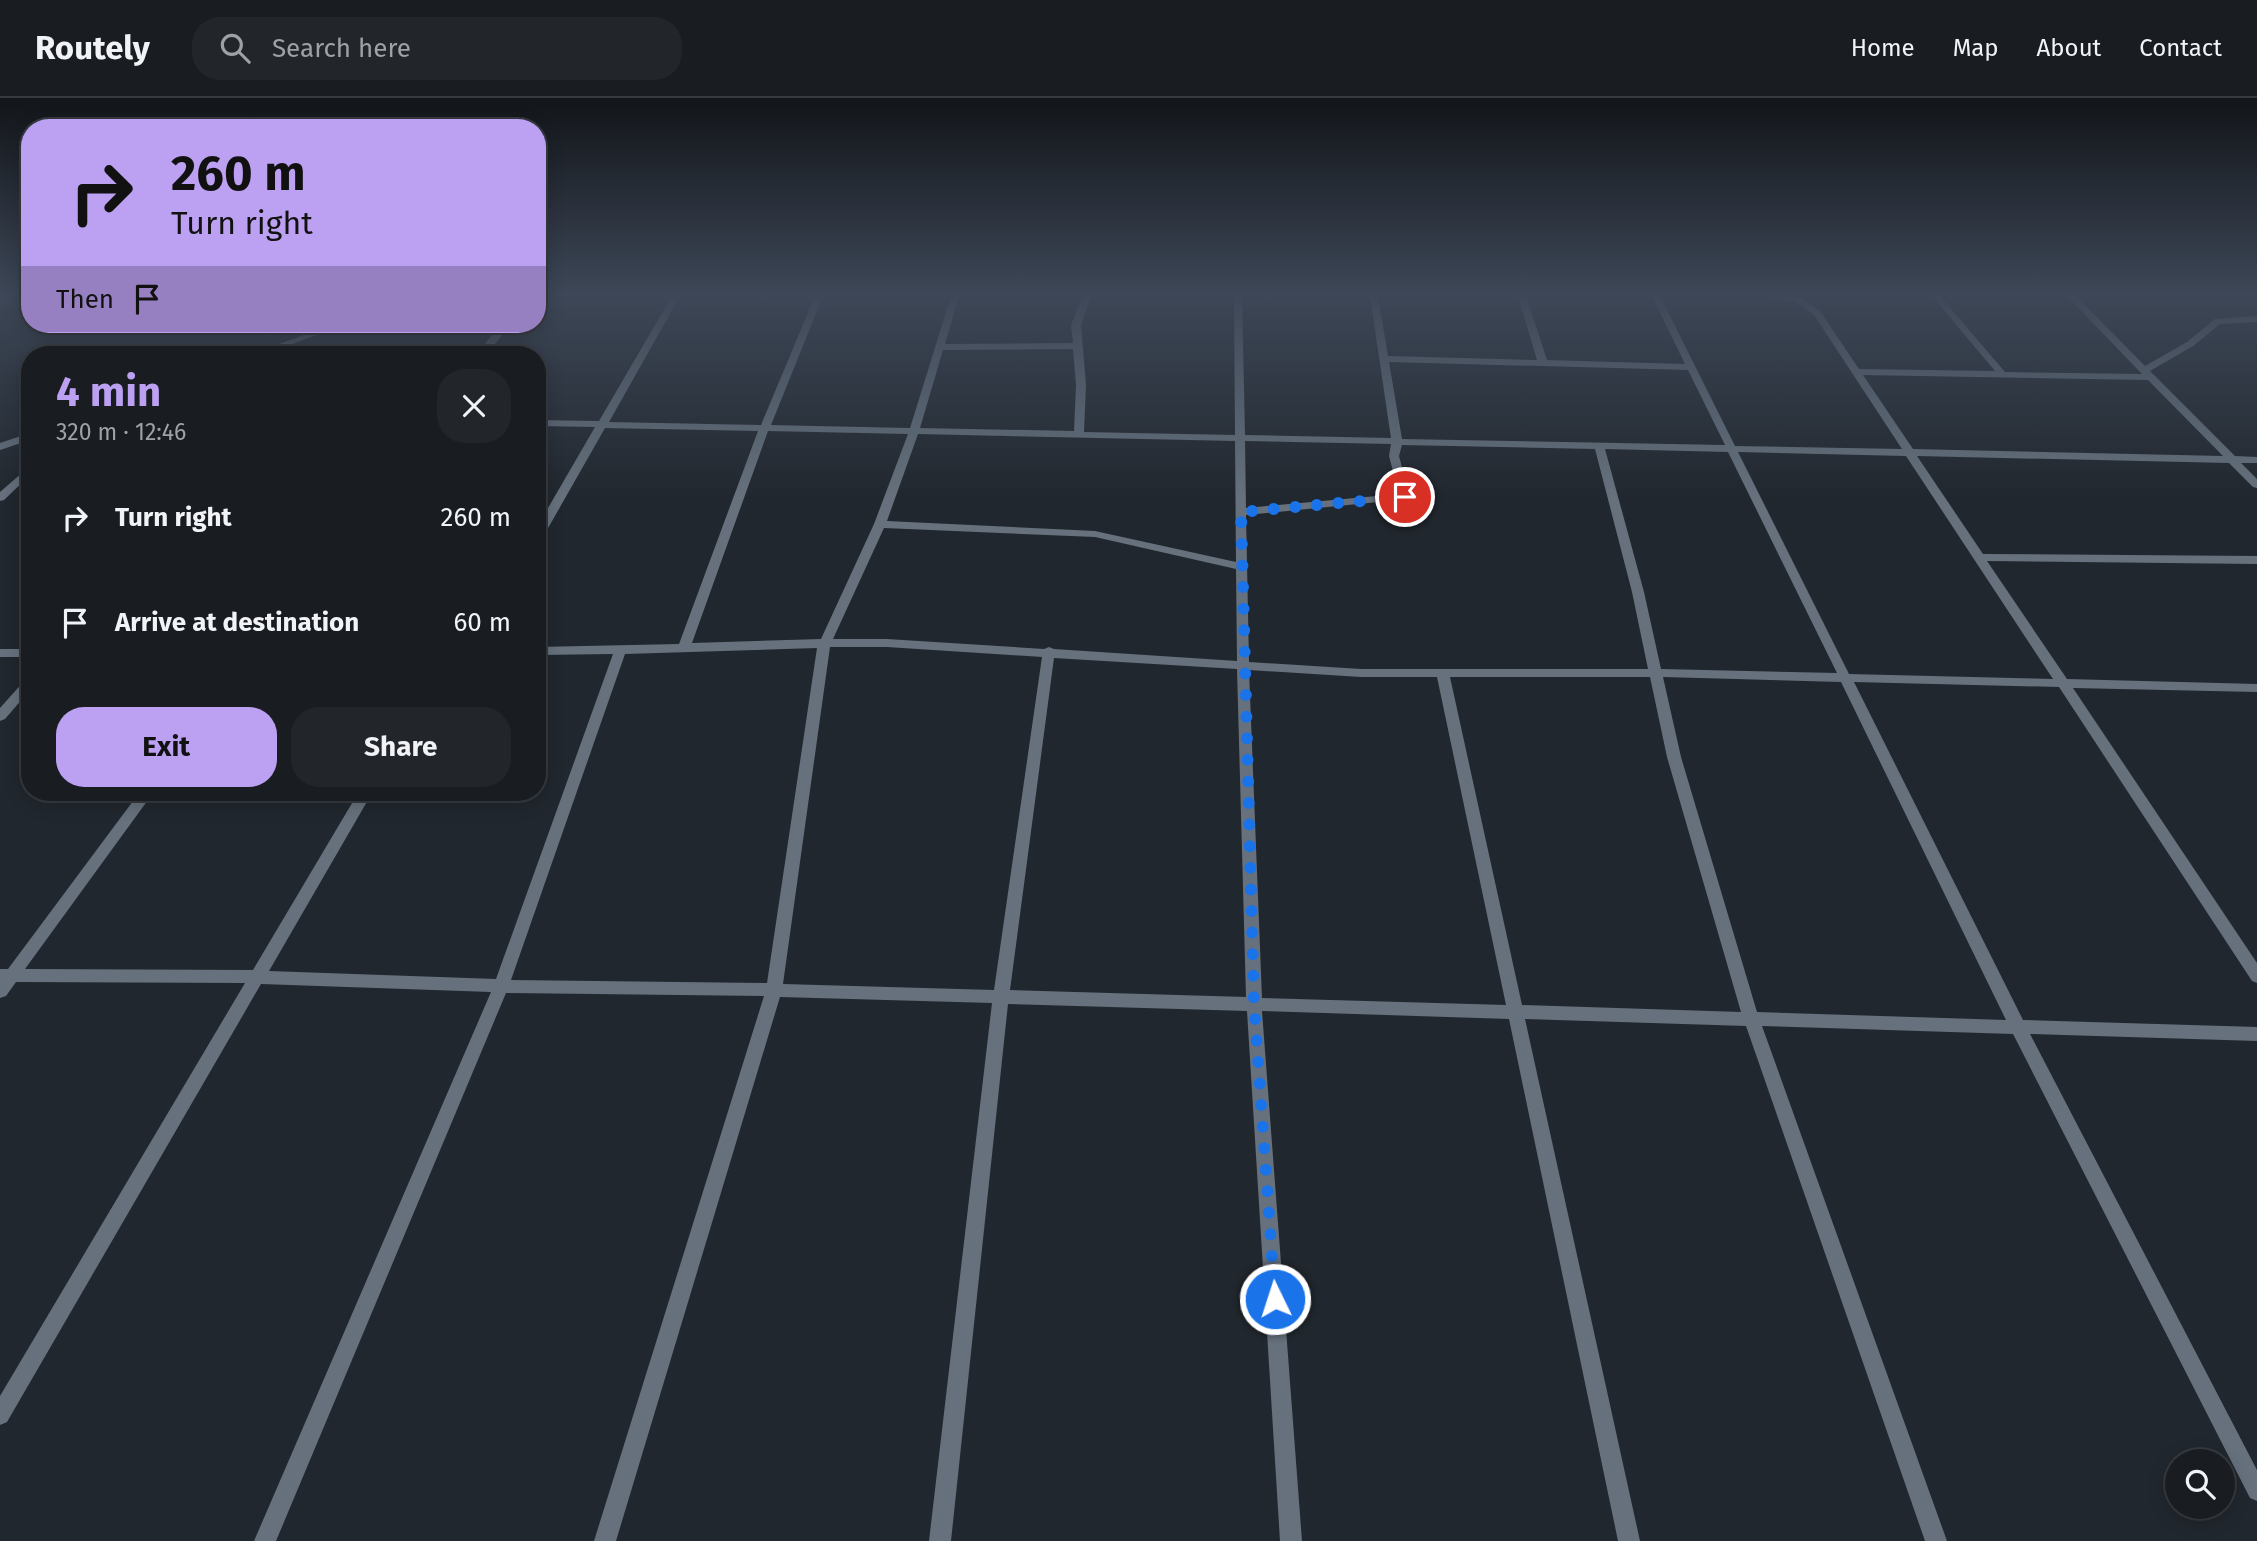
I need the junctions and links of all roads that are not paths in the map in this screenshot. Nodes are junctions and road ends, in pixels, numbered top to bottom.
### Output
1 (636, 363) edge
2 (791, 363) edge
3 (934, 363) edge
4 (1079, 363) edge
5 (1238, 363) edge
6 (1386, 363) edge
7 (1556, 363) edge
8 (1690, 363) edge
9 (1850, 363) edge
10 (1993, 363) edge
11 (2137, 363) edge
12 (2163, 363) edge
13 (1692, 367) junction
14 (1856, 372) junction
15 (2002, 374) junction
16 (2148, 374) junction
17 (546, 423) edge
18 (600, 425) junction
19 (764, 429) junction
20 (914, 431) junction
21 (1079, 435) junction
22 (1238, 438) junction
23 (21, 439) edge
24 (1397, 442) junction
25 (1599, 446) junction
26 (0, 447) edge
27 (1734, 449) junction
28 (1909, 452) junction
29 (2232, 459) junction
30 (2257, 460) edge
31 (21, 478) edge
32 (2257, 485) edge
33 (0, 498) edge
34 (1241, 512) junction
35 (546, 521) edge
36 (880, 524) junction
37 (1979, 557) junction
38 (2257, 560) edge
39 (1241, 567) junction
40 (825, 642) junction
41 (684, 648) junction
42 (546, 651) edge
43 (620, 651) junction
44 (1049, 651) junction
45 (0, 653) edge
46 (21, 653) edge
47 (1243, 665) junction
48 (1654, 673) junction
49 (1443, 675) junction
50 (1847, 678) junction
51 (2063, 684) junction
52 (2257, 688) edge
53 (21, 692) edge
54 (0, 716) edge
55 (140, 801) edge
56 (360, 801) edge
57 (6, 975) edge
58 (2257, 976) edge
59 (257, 977) junction
60 (501, 986) junction
61 (774, 990) junction
62 (0, 991) edge
63 (1001, 997) junction
64 (1254, 1004) junction
65 (1516, 1012) junction
66 (1751, 1018) junction
67 (2018, 1027) junction
68 (2257, 1034) edge
69 (0, 1415) edge
70 (2257, 1491) edge
71 (265, 1541) edge
72 (606, 1541) edge
73 (940, 1541) edge
74 (1291, 1541) edge
75 (1629, 1541) edge
76 (1936, 1541) edge

1 - 18 street
2 - 19 street
3 - 20 street
4 - 21 street
5 - 22 street
6 - 24 street
7 - 13 street
8 - 13 street
9 - 14 street
10 - 15 street
11 - 16 street
12 - 16 street
13 - 27 street
14 - 15 street
14 - 28 street
15 - 16 street
16 - 29 street
17 - 18 street
18 - 19 street
18 - 35 street
19 - 20 street
19 - 41 street
20 - 21 street
20 - 36 street
21 - 22 street
22 - 24 street
22 - 34 street
23 - 26 street
24 - 25 street
24 - 34 street
25 - 27 street
25 - 48 street
27 - 28 street
27 - 50 street
28 - 29 street
28 - 37 street
29 - 30 street
29 - 32 street
31 - 33 street
34 - 39 street
36 - 39 street
36 - 40 street
37 - 38 street
37 - 51 street
39 - 47 street
40 - 41 street
40 - 44 street
40 - 61 street
41 - 43 street
42 - 43 street
43 - 60 street
44 - 47 street
44 - 63 street
45 - 46 street
47 - 49 street
47 - 64 street
48 - 49 street
48 - 50 street
48 - 66 street
49 - 65 street
50 - 51 street
50 - 67 street
51 - 52 street
51 - 58 street
53 - 54 street
55 - 57 street
56 - 59 street
57 - 59 street
57 - 62 street
59 - 60 street
59 - 69 street
60 - 61 street
60 - 71 street
61 - 63 street
61 - 72 street
63 - 64 street
63 - 73 street
64 - 65 street
64 - 74 street
65 - 66 street
65 - 75 street
66 - 67 street
66 - 76 street
67 - 68 street
67 - 70 street

